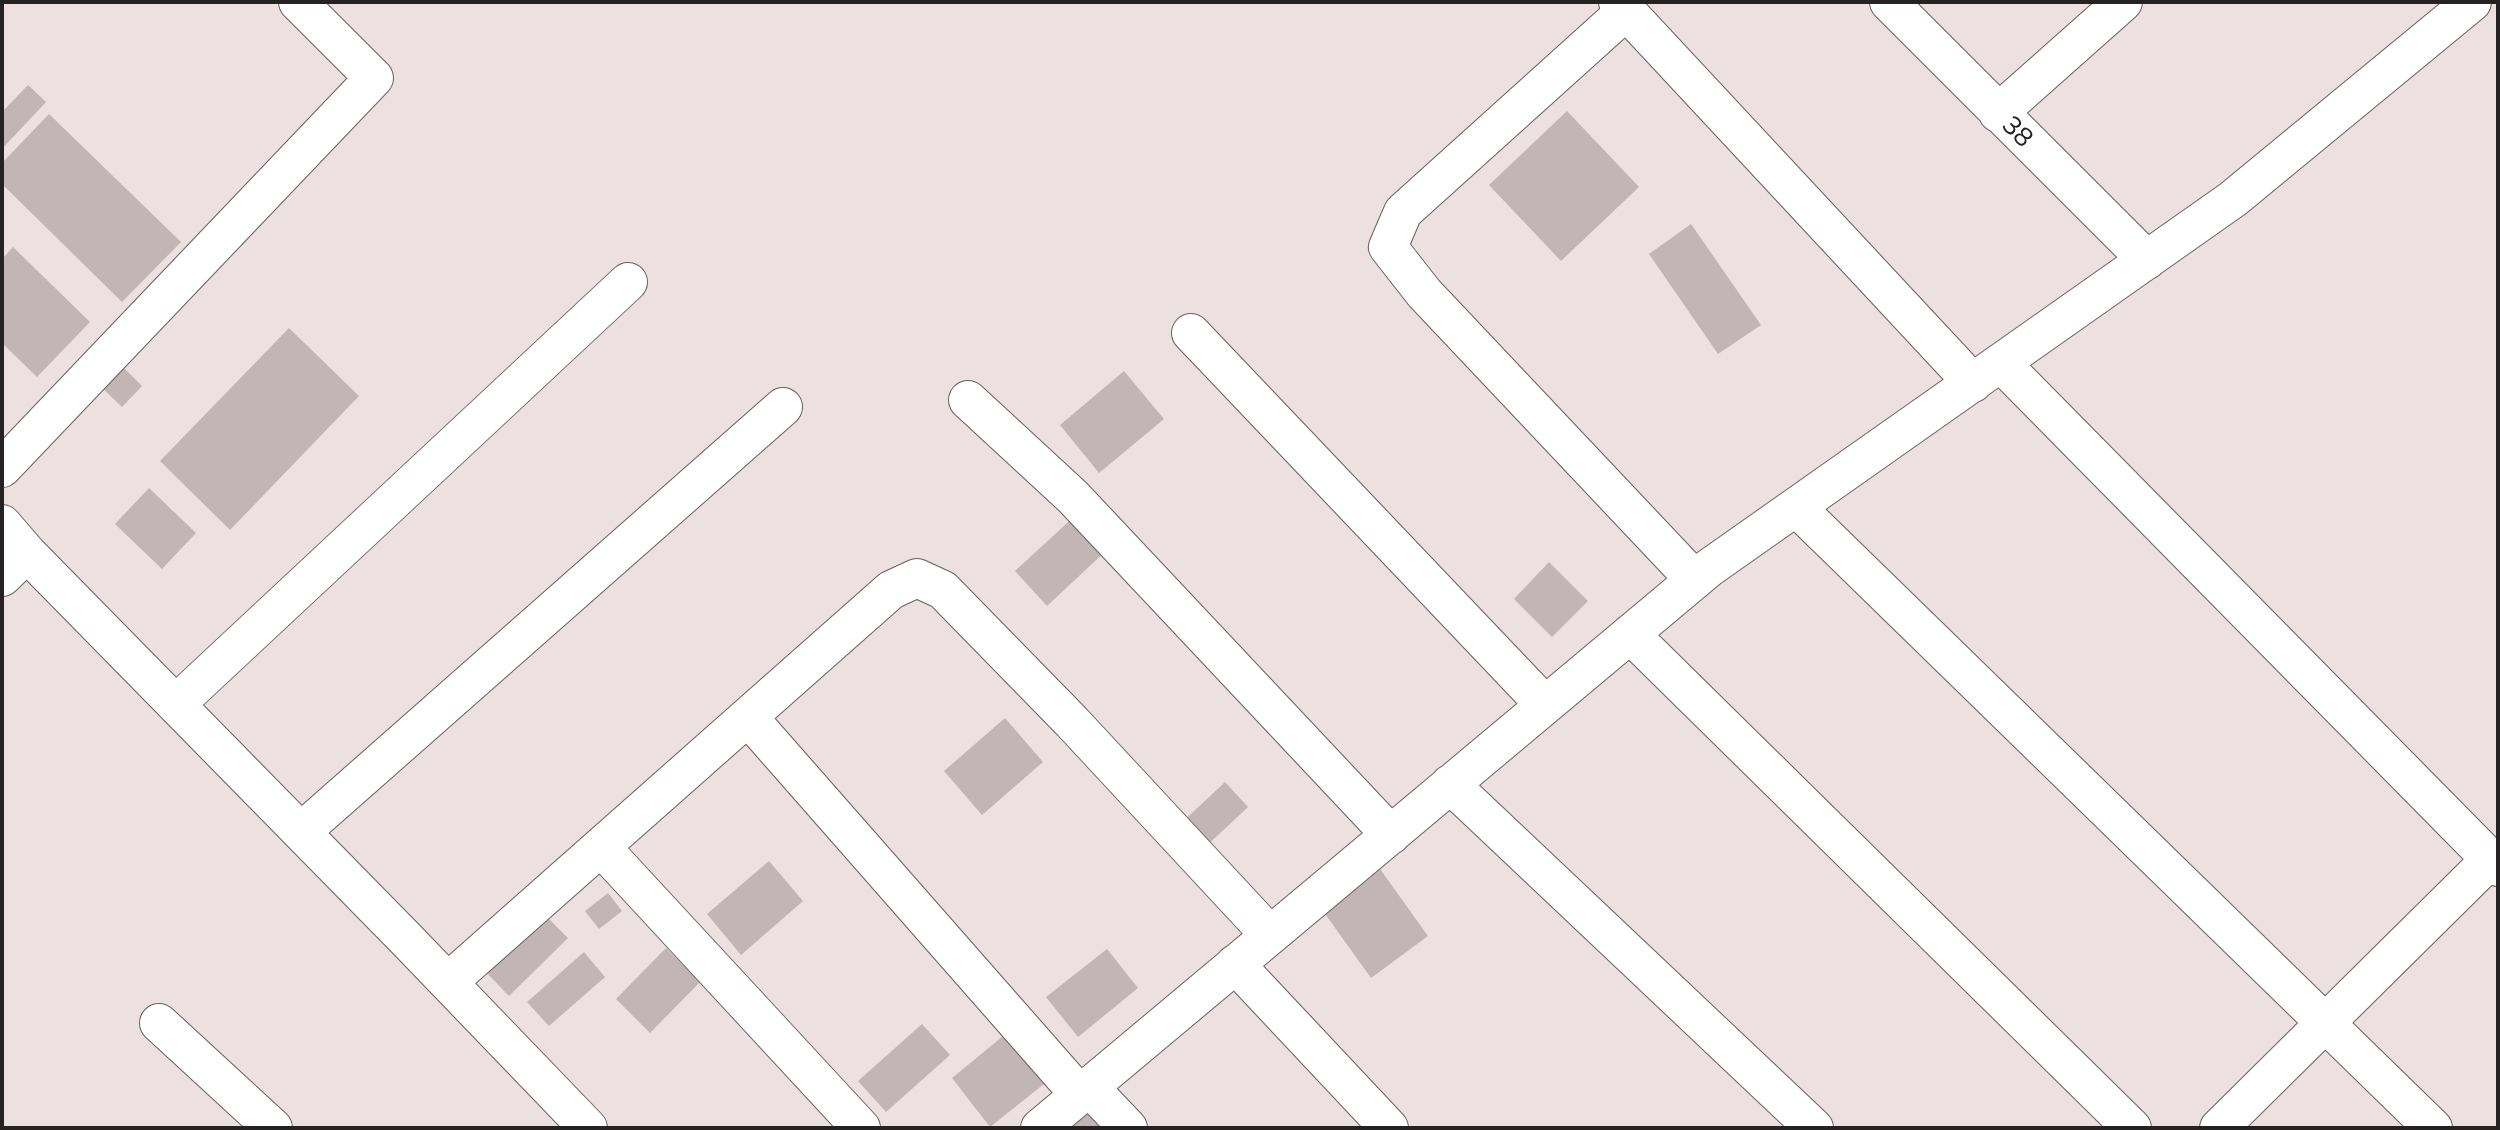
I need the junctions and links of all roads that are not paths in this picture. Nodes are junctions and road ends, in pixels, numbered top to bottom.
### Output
1 (298, 2) edge
2 (1889, 2) edge
3 (2123, 2) edge
4 (2472, 2) edge
5 (1622, 6) edge
6 (1998, 113) junction
7 (2147, 260) junction
8 (628, 282) dead end
9 (1191, 333) dead end
10 (1987, 373) junction
11 (968, 400) dead end
12 (783, 407) dead end
13 (2, 468) edge
14 (1796, 508) junction
15 (2, 524) edge
16 (14, 565) edge
17 (1695, 580) junction
18 (1630, 634) junction
19 (176, 704) junction
20 (1545, 705) junction
21 (748, 717) junction
22 (1450, 785) junction
23 (301, 832) junction
24 (1391, 835) junction
25 (601, 847) junction
26 (2494, 863) edge
27 (1270, 935) junction
28 (1235, 964) junction
29 (448, 982) junction
30 (159, 1023) dead end
31 (2325, 1023) junction
32 (1085, 1091) junction
33 (273, 1128) edge
34 (588, 1128) edge
35 (861, 1128) edge
36 (1040, 1128) edge
37 (1128, 1128) edge
38 (1389, 1128) edge
39 (1814, 1128) edge
40 (2132, 1128) edge
41 (2218, 1128) edge
42 (2433, 1128) edge

1 - 13 street
2 - 6 street, 38
3 - 6 street
4 - 7 street
5 - 10 street
5 - 17 street
6 - 7 street, 38
7 - 10 street
8 - 19 street
9 - 20 street
10 - 14 street
10 - 26 street
11 - 24 street
12 - 23 street
14 - 17 street
14 - 31 street
15 - 16 street
16 - 19 street
17 - 18 street
18 - 20 street
18 - 40 street
19 - 23 street
20 - 22 street
21 - 25 street
21 - 27 street
21 - 32 street
22 - 24 street
22 - 39 street
23 - 29 street
24 - 27 street
25 - 29 street
25 - 35 street
26 - 31 street
27 - 28 street
28 - 32 street
28 - 38 street
29 - 34 street
30 - 33 street
31 - 41 street
31 - 42 street
32 - 36 street
32 - 37 street

